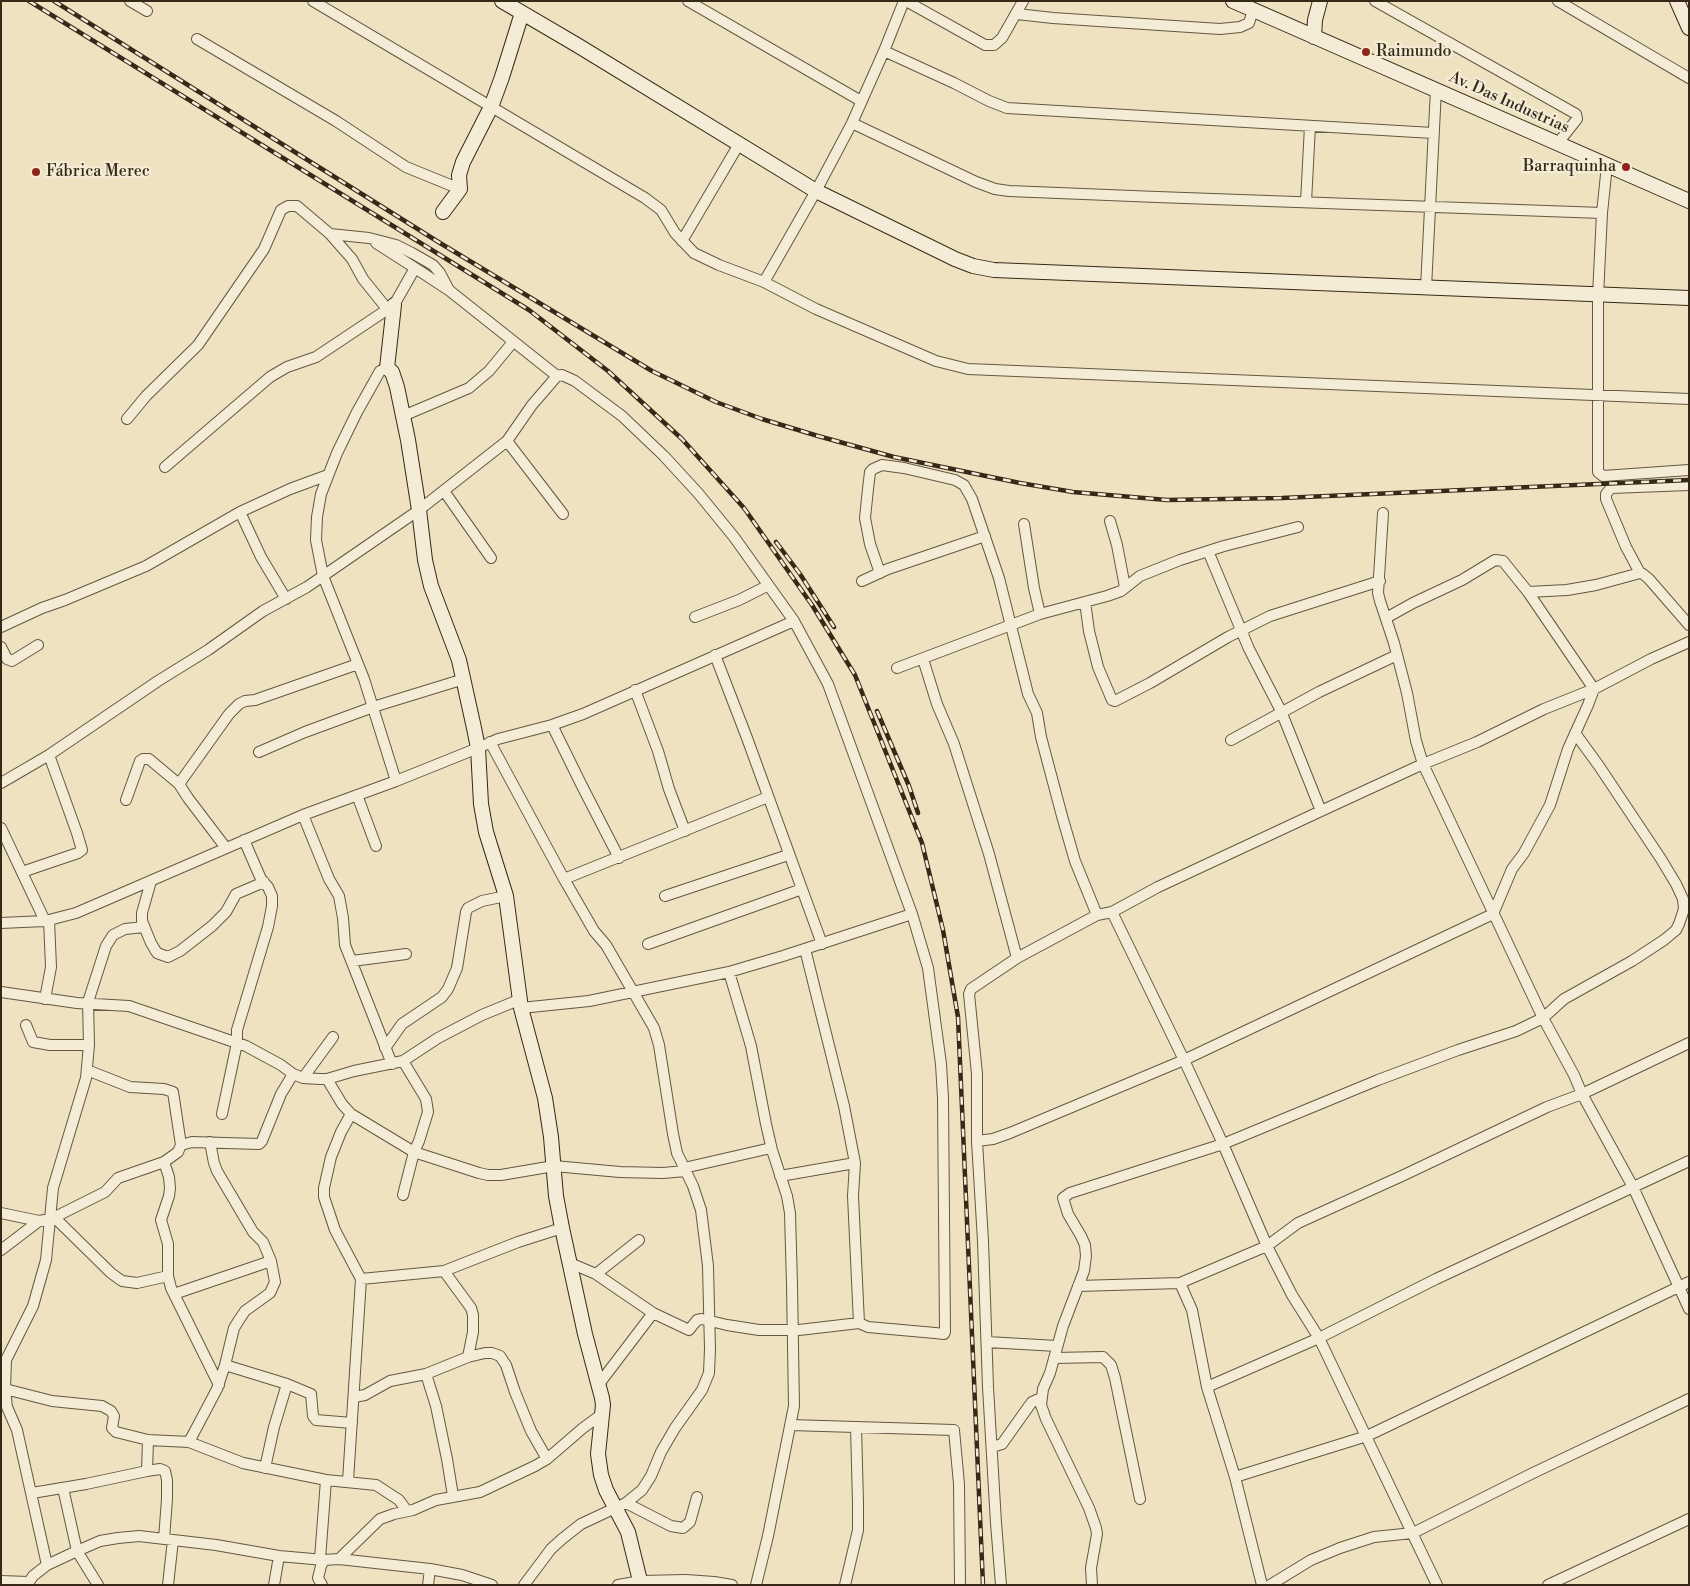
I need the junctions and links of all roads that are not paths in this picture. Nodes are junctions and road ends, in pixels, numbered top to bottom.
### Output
1 (130, 1) edge
2 (313, 1) edge
3 (502, 1) edge
4 (688, 1) edge
5 (905, 1) edge
6 (1023, 1) edge
7 (1233, 1) edge
8 (1320, 1) edge
9 (1376, 1) edge
10 (1558, 1) edge
11 (1678, 1) edge
12 (1253, 10) junction
13 (147, 11) dead end
14 (522, 13) junction
15 (1017, 14) junction
16 (1689, 28) edge
17 (1314, 37) junction
18 (197, 39) dead end
19 (884, 51) junction
20 (1689, 78) edge
21 (1436, 89) junction
22 (861, 101) junction
23 (491, 107) junction
24 (852, 123) junction
25 (1310, 126) junction
26 (1433, 133) junction
27 (1558, 143) junction
28 (739, 144) junction
29 (1607, 165) junction
30 (460, 189) junction
31 (816, 191) junction
32 (1689, 201) edge
33 (1306, 202) junction
34 (1431, 206) junction
35 (442, 212) dead end
36 (1602, 213) junction
37 (330, 234) junction
38 (369, 238) junction
39 (682, 241) junction
40 (415, 268) junction
41 (764, 282) junction
42 (1426, 288) junction
43 (450, 291) junction
44 (1598, 296) junction
45 (1689, 298) edge
46 (391, 307) junction
47 (512, 342) junction
48 (387, 368) junction
49 (557, 376) junction
50 (1598, 396) junction
51 (1689, 399) edge
52 (403, 416) junction
53 (127, 419) dead end
54 (507, 441) junction
55 (166, 468) dead end
56 (1689, 470) edge
57 (328, 475) junction
58 (1689, 485) edge
59 (444, 491) junction
60 (419, 510) junction
61 (240, 512) junction
62 (1383, 513) dead end
63 (563, 514) dead end
64 (1110, 521) dead end
65 (1024, 524) dead end
66 (1298, 527) dead end
67 (985, 536) junction
68 (1208, 551) junction
69 (491, 558) dead end
70 (880, 573) junction
71 (1640, 573) junction
72 (323, 576) junction
73 (862, 581) dead end
74 (1380, 581) junction
75 (767, 586) junction
76 (1125, 587) junction
77 (1528, 592) junction
78 (286, 599) junction
79 (1085, 602) junction
80 (1040, 614) junction
81 (695, 617) dead end
82 (1386, 618) junction
83 (794, 621) junction
84 (1011, 625) junction
85 (1689, 625) edge
86 (1, 626) edge
87 (1241, 630) junction
88 (1688, 643) edge
89 (38, 646) dead end
90 (1, 647) edge
91 (715, 655) junction
92 (1397, 655) junction
93 (923, 659) junction
94 (358, 664) junction
95 (897, 668) dead end
96 (464, 679) junction
97 (1594, 689) junction
98 (635, 690) junction
99 (373, 707) junction
100 (1281, 711) junction
101 (552, 724) junction
102 (1575, 733) junction
103 (1231, 740) dead end
104 (484, 745) junction
105 (259, 752) dead end
106 (49, 755) junction
107 (1423, 764) junction
108 (396, 781) junction
109 (1, 783) edge
110 (179, 784) junction
111 (357, 795) junction
112 (768, 797) junction
113 (126, 800) dead end
114 (1321, 811) junction
115 (303, 815) junction
116 (1, 828) edge
117 (685, 831) junction
118 (244, 840) junction
119 (376, 846) dead end
120 (226, 848) junction
121 (788, 854) junction
122 (619, 858) junction
123 (22, 872) junction
124 (564, 879) junction
125 (151, 881) junction
126 (264, 882) junction
127 (802, 889) junction
128 (506, 896) junction
129 (665, 896) dead end
130 (1112, 912) junction
131 (912, 914) junction
132 (1493, 914) junction
133 (1097, 915) junction
134 (47, 921) junction
135 (1, 923) edge
136 (144, 928) junction
137 (648, 944) dead end
138 (822, 944) junction
139 (805, 950) junction
140 (406, 954) dead end
141 (1017, 958) junction
142 (352, 960) junction
143 (729, 972) junction
144 (1, 992) edge
145 (634, 992) junction
146 (45, 999) junction
147 (88, 1002) junction
148 (521, 1003) junction
149 (1543, 1018) junction
150 (26, 1025) dead end
151 (333, 1037) dead end
152 (237, 1043) junction
153 (1689, 1043) edge
154 (89, 1045) junction
155 (385, 1048) junction
156 (1184, 1060) junction
157 (404, 1061) junction
158 (392, 1064) junction
159 (87, 1070) junction
160 (293, 1074) junction
161 (303, 1078) junction
162 (327, 1079) junction
163 (1582, 1094) junction
164 (222, 1114) dead end
165 (351, 1114) junction
166 (977, 1141) junction
167 (210, 1142) junction
168 (1223, 1144) junction
169 (181, 1145) junction
170 (772, 1148) junction
171 (414, 1152) junction
172 (1689, 1161) edge
173 (164, 1162) junction
174 (855, 1164) junction
175 (554, 1166) junction
176 (684, 1169) junction
177 (780, 1176) junction
178 (1633, 1188) junction
179 (403, 1195) dead end
180 (1, 1212) edge
181 (53, 1218) junction
182 (39, 1221) junction
183 (562, 1228) junction
184 (639, 1240) dead end
185 (1267, 1246) junction
186 (1, 1250) edge
187 (271, 1261) junction
188 (570, 1263) junction
189 (444, 1271) junction
190 (596, 1274) junction
191 (168, 1276) junction
192 (361, 1279) junction
193 (1180, 1282) junction
194 (1689, 1282) edge
195 (1078, 1286) junction
196 (1679, 1287) junction
197 (174, 1294) junction
198 (1689, 1309) edge
199 (653, 1313) junction
200 (709, 1320) junction
201 (859, 1323) junction
202 (793, 1330) junction
203 (1319, 1338) junction
204 (988, 1342) junction
205 (1057, 1346) junction
206 (468, 1357) junction
207 (1054, 1358) junction
208 (225, 1365) junction
209 (426, 1374) junction
210 (287, 1384) junction
211 (599, 1384) junction
212 (219, 1385) junction
213 (1207, 1387) junction
214 (5, 1389) junction
215 (354, 1397) junction
216 (1041, 1398) junction
217 (1689, 1400) edge
218 (602, 1414) junction
219 (352, 1423) junction
220 (790, 1425) junction
221 (856, 1427) junction
222 (1367, 1436) junction
223 (148, 1440) junction
224 (189, 1442) junction
225 (992, 1447) junction
226 (547, 1459) junction
227 (265, 1468) junction
228 (147, 1471) junction
229 (1235, 1477) junction
230 (326, 1480) junction
231 (348, 1481) junction
232 (64, 1488) junction
233 (32, 1493) junction
234 (453, 1496) junction
235 (697, 1497) dead end
236 (1140, 1499) dead end
237 (621, 1506) junction
238 (407, 1512) junction
239 (1689, 1519) edge
240 (1413, 1533) junction
241 (169, 1540) junction
242 (77, 1551) junction
243 (279, 1556) junction
244 (322, 1560) junction
245 (339, 1560) junction
246 (47, 1566) junction
247 (430, 1568) junction
248 (1, 1581) edge
249 (641, 1583) edge
250 (27, 1584) edge
251 (98, 1585) edge
252 (168, 1585) edge
253 (274, 1585) edge
254 (322, 1585) edge
255 (428, 1585) edge
256 (492, 1585) edge
257 (524, 1585) edge
258 (618, 1585) edge
259 (732, 1585) edge
260 (756, 1585) edge
261 (845, 1585) edge
262 (960, 1585) edge
263 (1001, 1585) edge
264 (1092, 1585) edge
265 (1262, 1585) edge
266 (1270, 1585) edge
267 (1437, 1585) edge
268 (1548, 1585) edge

1 - 13 street
2 - 23 street
3 - 14 street
4 - 22 street
5 - 15 street
5 - 19 street
6 - 15 street
7 - 12 street, Av. Das Industrias
8 - 17 street
9 - 27 street
10 - 20 street
11 - 16 street
12 - 15 street
12 - 17 street, Av. Das Industrias
14 - 23 street
14 - 28 street
17 - 21 street, Av. Das Industrias
18 - 30 street
19 - 22 street
19 - 25 street
21 - 26 street
21 - 27 street, Av. Das Industrias
22 - 24 street
23 - 30 street
23 - 39 street
24 - 31 street
24 - 33 street
25 - 26 street
25 - 33 street
26 - 34 street
27 - 29 street, Av. Das Industrias
28 - 31 street
28 - 39 street
29 - 32 street, Av. Das Industrias
29 - 36 street
30 - 35 street
31 - 41 street
31 - 42 street
33 - 34 street
34 - 36 street
34 - 42 street
36 - 44 street
37 - 38 street
37 - 46 street
37 - 53 street
38 - 40 street
38 - 43 street
39 - 41 street
40 - 43 street
40 - 46 street
41 - 50 street
42 - 44 street
43 - 47 street
44 - 45 street
44 - 50 street
46 - 48 street
46 - 55 street
47 - 49 street
47 - 52 street
48 - 52 street
48 - 57 street
49 - 54 street
49 - 75 street
50 - 51 street
50 - 56 street
52 - 60 street
54 - 59 street
54 - 63 street
57 - 61 street
57 - 72 street
58 - 71 street
59 - 60 street
59 - 69 street
60 - 72 street
60 - 96 street
61 - 78 street
61 - 86 street
62 - 74 street
64 - 76 street
65 - 80 street
66 - 68 street
67 - 70 street
67 - 70 street
67 - 84 street
68 - 76 street
68 - 87 street
70 - 73 street
71 - 77 street
71 - 85 street
72 - 78 street
72 - 94 street
74 - 82 street
74 - 87 street
75 - 81 street
75 - 83 street
76 - 79 street
77 - 82 street
77 - 97 street
78 - 106 street
79 - 80 street
79 - 87 street
80 - 84 street
82 - 92 street
83 - 91 street
83 - 131 street
84 - 93 street
84 - 133 street
87 - 100 street
88 - 97 street
89 - 90 street
91 - 98 street
91 - 112 street
92 - 100 street
92 - 107 street
93 - 95 street
93 - 141 street
94 - 99 street
94 - 110 street
96 - 99 street
96 - 104 street
97 - 102 street
97 - 107 street
98 - 101 street
98 - 117 street
99 - 105 street
99 - 108 street
100 - 103 street
100 - 114 street
101 - 104 street
101 - 122 street
102 - 132 street
102 - 149 street
104 - 108 street
104 - 124 street
104 - 128 street
106 - 109 street
106 - 123 street
107 - 114 street
107 - 132 street
108 - 111 street
110 - 113 street
110 - 120 street
111 - 115 street
111 - 119 street
112 - 117 street
112 - 121 street
114 - 130 street
115 - 118 street
115 - 142 street
116 - 123 street
117 - 122 street
118 - 120 street
118 - 126 street
120 - 125 street
121 - 127 street
121 - 129 street
122 - 124 street
123 - 134 street
124 - 145 street
125 - 134 street
125 - 136 street
126 - 136 street
126 - 152 street
127 - 137 street
127 - 138 street
128 - 148 street
128 - 155 street
130 - 133 street
130 - 156 street
131 - 138 street
131 - 201 street
132 - 149 street
132 - 156 street
133 - 141 street
134 - 135 street
134 - 146 street
136 - 147 street
138 - 139 street
139 - 143 street
139 - 174 street
140 - 142 street
141 - 166 street
142 - 155 street
143 - 145 street
143 - 170 street
144 - 146 street
145 - 148 street
145 - 176 street
146 - 147 street
147 - 152 street
147 - 154 street
148 - 157 street
148 - 175 street
149 - 163 street
149 - 168 street
150 - 154 street
151 - 161 street
152 - 160 street
152 - 164 street
153 - 163 street
154 - 159 street
155 - 158 street
156 - 166 street
156 - 168 street
157 - 158 street
157 - 171 street
158 - 162 street
159 - 169 street
159 - 181 street
160 - 161 street
160 - 167 street
161 - 162 street
162 - 165 street
163 - 178 street
163 - 185 street
165 - 171 street
165 - 192 street
166 - 204 street
167 - 169 street
167 - 187 street
168 - 185 street
168 - 195 street
169 - 173 street
170 - 176 street
170 - 177 street
171 - 175 street
171 - 179 street
172 - 178 street
173 - 181 street
173 - 191 street
174 - 177 street
174 - 201 street
175 - 176 street
175 - 183 street
176 - 200 street
177 - 202 street
178 - 196 street
178 - 203 street
180 - 182 street
181 - 182 street
181 - 191 street
181 - 214 street
182 - 186 street
183 - 188 street
183 - 189 street
184 - 190 street
185 - 193 street
185 - 203 street
187 - 197 street
187 - 208 street
188 - 190 street
188 - 211 street
189 - 192 street
189 - 206 street
190 - 199 street
191 - 197 street
192 - 215 street
193 - 195 street
193 - 213 street
194 - 196 street
195 - 205 street
196 - 198 street
196 - 222 street
197 - 212 street
199 - 200 street
199 - 211 street
200 - 202 street
200 - 237 street
201 - 202 street
202 - 220 street
203 - 213 street
203 - 222 street
204 - 205 street
204 - 225 street
205 - 207 street
206 - 209 street
206 - 226 street
207 - 216 street
207 - 236 street
208 - 210 street
208 - 212 street
209 - 215 street
209 - 234 street
210 - 219 street
210 - 227 street
211 - 218 street
212 - 224 street
213 - 229 street
214 - 223 street
214 - 233 street
215 - 219 street
216 - 225 street
216 - 264 street
217 - 240 street
218 - 226 street
218 - 237 street
219 - 231 street
220 - 221 street
220 - 260 street
221 - 261 street
221 - 262 street
222 - 229 street
222 - 240 street
223 - 224 street
223 - 228 street
224 - 227 street
225 - 263 street
226 - 234 street
227 - 230 street
228 - 232 street
228 - 241 street
229 - 265 street
230 - 231 street
230 - 244 street
231 - 238 street
232 - 233 street
232 - 242 street
233 - 246 street
234 - 238 street
235 - 237 street
237 - 249 street
237 - 257 street
238 - 245 street
239 - 268 street
240 - 266 street
240 - 267 street
241 - 242 street
241 - 243 street
241 - 252 street
242 - 246 street
242 - 251 street
243 - 244 street
243 - 253 street
244 - 245 street
244 - 254 street
245 - 247 street
246 - 250 street
247 - 255 street
247 - 256 street
248 - 250 street
249 - 258 street
249 - 259 street

